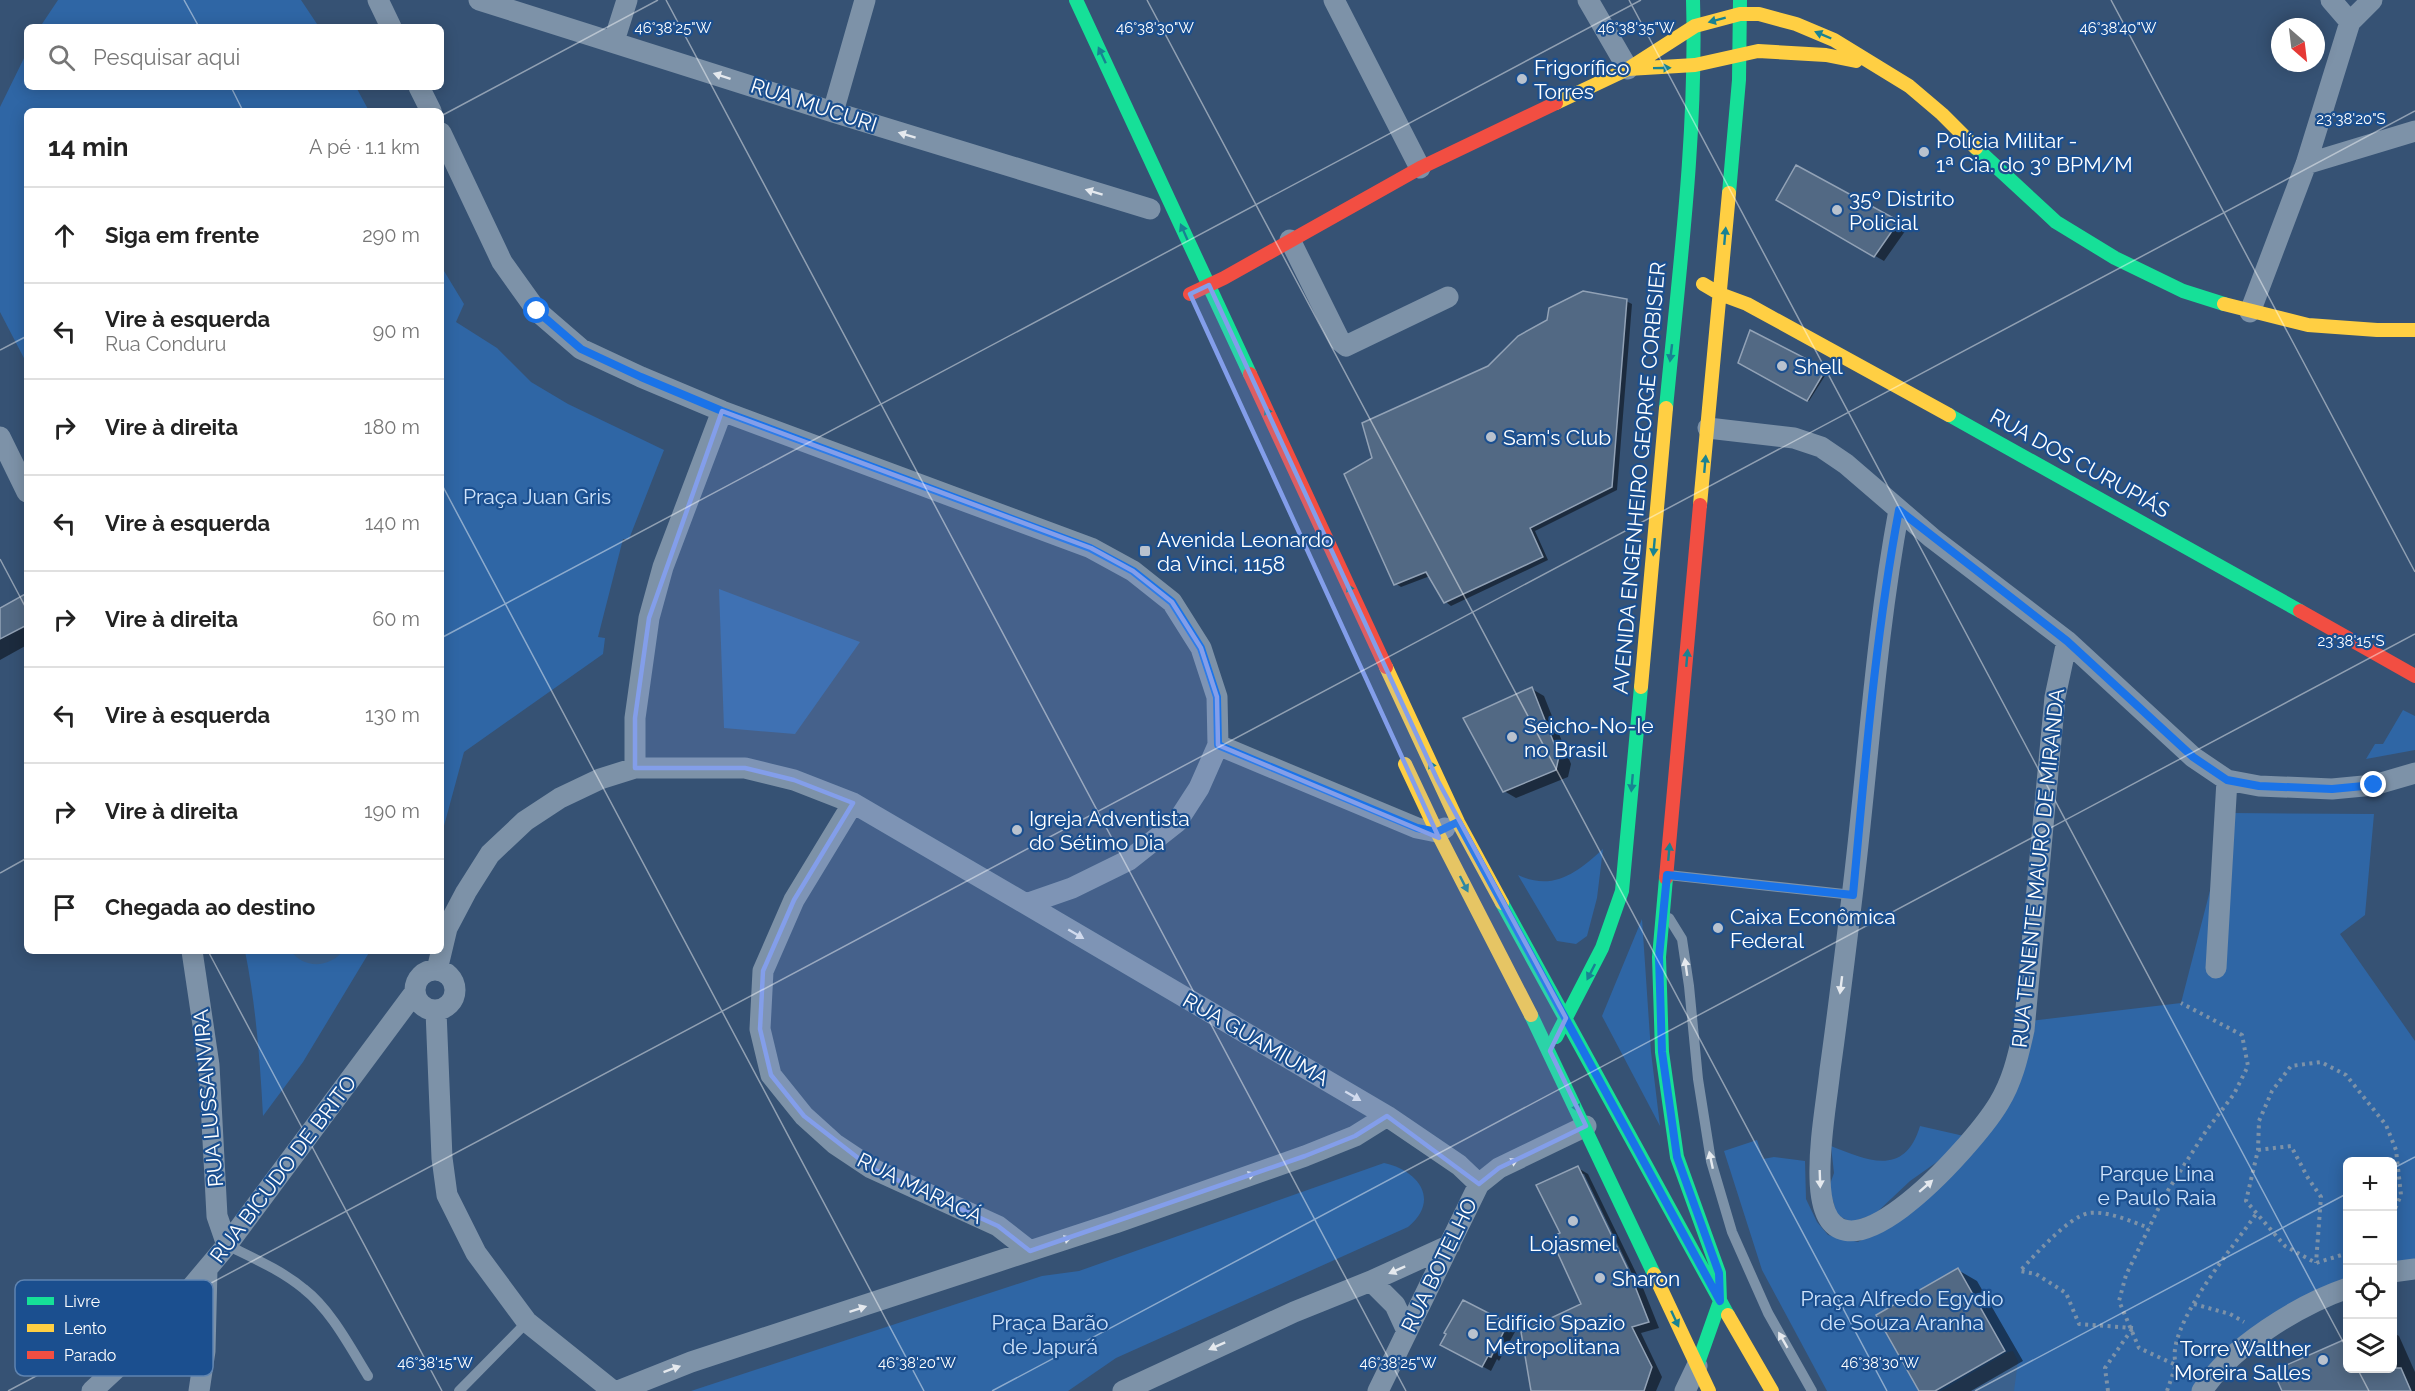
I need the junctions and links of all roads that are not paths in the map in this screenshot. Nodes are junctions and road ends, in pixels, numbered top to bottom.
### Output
1 (378, 0) edge
2 (479, 0) edge
3 (627, 0) edge
4 (865, 0) edge
5 (1076, 0) edge
6 (1334, 0) edge
7 (1588, 0) edge
8 (1693, 0) edge
9 (2331, 0) edge
10 (2372, 0) edge
11 (1740, 7) edge
12 (2350, 22) junction
13 (390, 24) edge
14 (1695, 26) junction
15 (614, 41) junction
16 (1739, 55) junction
17 (1695, 65) junction
18 (1874, 65) junction
19 (1628, 69) junction
20 (421, 90) edge
21 (430, 108) edge
22 (833, 112) junction
23 (2415, 131) edge
24 (444, 139) edge
25 (1689, 154) junction
26 (2306, 164) junction
27 (1420, 168) junction
28 (1149, 206) dead end
29 (1290, 240) junction
30 (1209, 285) junction
31 (1190, 294) dead end
32 (1720, 294) junction
33 (1448, 297) dead end
34 (2250, 312) junction
35 (2415, 330) edge
36 (722, 411) junction
37 (1708, 428) junction
38 (0, 437) edge
39 (24, 486) edge
40 (1899, 510) junction
41 (2067, 641) junction
42 (2415, 676) edge
43 (1218, 745) junction
44 (1398, 747) dead end
45 (634, 768) junction
46 (2415, 773) edge
47 (2227, 780) junction
48 (853, 803) junction
49 (1458, 822) junction
50 (1437, 832) junction
51 (1667, 875) junction
52 (1853, 895) junction
53 (1026, 904) junction
54 (1664, 910) junction
55 (444, 941) edge
56 (192, 954) edge
57 (441, 954) edge
58 (2216, 968) dead end
59 (437, 970) junction
60 (415, 992) junction
61 (436, 1011) junction
62 (1566, 1018) junction
63 (1550, 1051) junction
64 (1387, 1116) junction
65 (1586, 1126) junction
66 (1479, 1184) junction
67 (226, 1245) junction
68 (1450, 1245) junction
69 (1030, 1251) junction
70 (207, 1269) junction
71 (2415, 1269) edge
72 (2397, 1271) edge
73 (198, 1280) edge
74 (207, 1280) edge
75 (1371, 1281) junction
76 (2343, 1289) edge
77 (1720, 1301) junction
78 (527, 1322) junction
79 (1407, 1331) junction
80 (1697, 1366) junction
81 (108, 1376) edge
82 (201, 1376) edge
83 (368, 1376) dead end
84 (2195, 1385) edge
85 (92, 1391) edge
86 (199, 1391) edge
87 (459, 1391) edge
88 (613, 1391) edge
89 (618, 1391) edge
90 (1123, 1391) edge
91 (1378, 1391) edge
92 (1685, 1391) edge
93 (1709, 1391) edge
94 (1772, 1391) edge
95 (1812, 1391) edge

1 - 13 street
2 - 15 street, RUA MUCURI
3 - 15 street
4 - 22 street
30 -> 5 main road
6 - 27 street
7 - 19 street
8 - 14 main road, AVENIDA ENGENHEIRO GEORGE CORBISIER
9 - 12 street
10 - 12 street
11 -> 14 main road
11 - 16 main road
18 -> 11 main road
12 - 26 street
14 - 17 main road, AVENIDA ENGENHEIRO GEORGE CORBISIER
14 - 19 main road
22 -> 15 street, RUA MUCURI
16 - 17 main road
16 - 18 main road
32 -> 16 main road
19 -> 17 main road
17 - 25 main road, AVENIDA ENGENHEIRO GEORGE CORBISIER
18 - 34 main road
19 - 27 main road
20 - 21 street
28 -> 22 street, RUA MUCURI
23 - 26 street
24 - 36 street
25 - 32 main road, RUA DOS CURUPIÁS
25 -> 62 main road, AVENIDA ENGENHEIRO GEORGE CORBISIER
26 - 34 street
27 - 29 main road
29 - 30 main road
29 - 33 street
30 - 31 main road
49 -> 30 main road
32 - 37 main road
32 - 42 main road, RUA DOS CURUPIÁS
34 - 35 main road
36 - 43 street
36 - 45 street
37 - 40 street
51 -> 37 main road
38 - 39 street
40 - 41 street
40 - 52 street, RUA TENENTE MAURO DE MIRANDA
41 - 47 street
52 -> 41 street, RUA TENENTE MAURO DE MIRANDA
43 - 50 street
43 - 53 street
44 - 50 main road
45 - 48 street, RUA GUAMIUMA
45 - 55 street, RUA GUAMIUMA
46 - 47 street
47 - 58 street
48 - 53 street, RUA GUAMIUMA
48 - 69 street, RUA MARACÁ
49 - 50 street
49 - 62 main road
50 -> 63 main road
51 - 52 lane
51 - 54 main road
53 -> 64 street, RUA GUAMIUMA
54 - 77 main road
95 -> 54 lane
56 - 67 street, RUA LUSSANVIRA
57 - 59 street, RUA GUAMIUMA
59 - 60 street
59 - 61 street
60 - 61 street
60 - 67 street, RUA BICUDO DE BRITO
61 - 78 street
62 - 63 main road, AVENIDA ENGENHEIRO GEORGE CORBISIER
62 - 77 main road
63 -> 65 main road
64 - 66 street, RUA GUAMIUMA
69 -> 64 street
66 -> 65 street, RUA BOTELHO
65 -> 80 main road
66 - 68 street, RUA BOTELHO
67 - 70 street, RUA BICUDO DE BRITO
67 - 83 lane
68 -> 75 street
68 - 79 street, RUA BOTELHO
89 -> 69 street
70 - 73 street, RUA BICUDO DE BRITO
70 - 74 street
71 - 72 street
75 - 79 street
75 -> 90 street
76 - 84 street
77 - 80 main road
77 - 94 main road
78 - 87 lane
78 - 88 street
79 - 91 street, RUA BOTELHO
80 - 92 street
80 - 93 main road
81 - 85 street, RUA BICUDO DE BRITO
82 - 86 street

